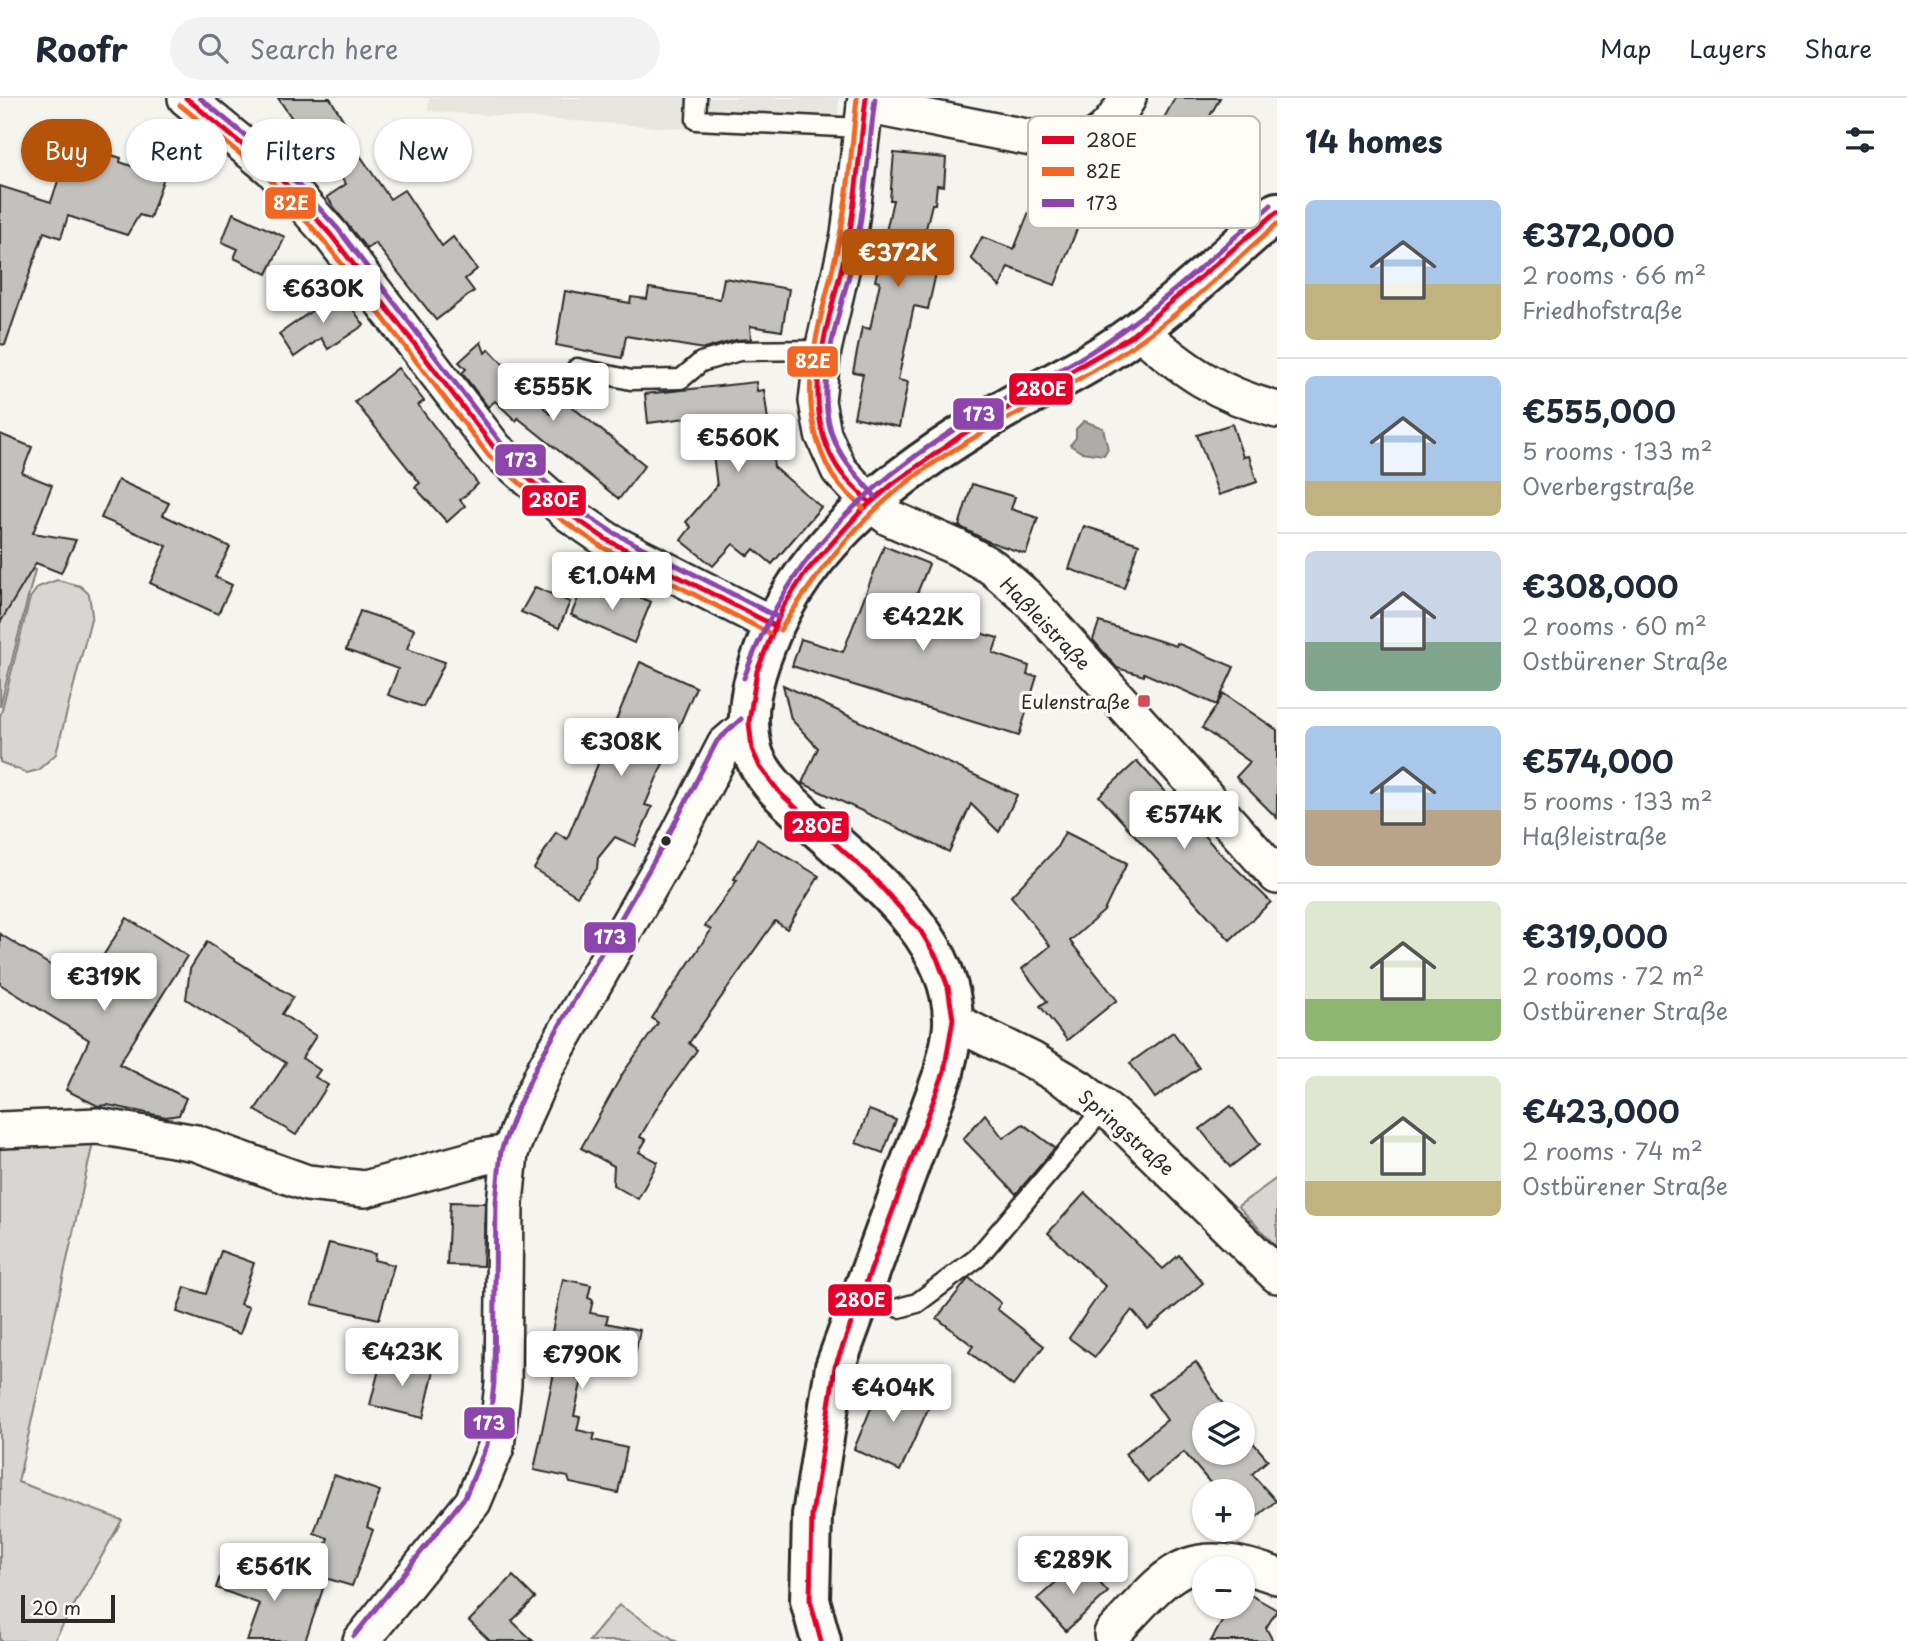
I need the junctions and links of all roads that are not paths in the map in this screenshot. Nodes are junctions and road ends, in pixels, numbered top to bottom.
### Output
1 (186, 98) edge
2 (697, 98) edge
3 (1128, 98) edge
4 (864, 110) edge
5 (1117, 116) edge
6 (1028, 138) edge
7 (1277, 212) edge
8 (1260, 227) edge
9 (1258, 228) edge
10 (1139, 330) junction
11 (823, 350) junction
12 (578, 368) dead end
13 (1277, 410) edge
14 (869, 502) junction
15 (774, 625) junction
16 (747, 726) junction
17 (1277, 876) edge
18 (953, 1021) junction
19 (1104, 1108) junction
20 (0, 1130) edge
21 (510, 1153) junction
22 (1277, 1275) edge
23 (899, 1308) dead end
24 (1277, 1576) edge
25 (1112, 1634) dead end
26 (360, 1641) edge
27 (821, 1641) edge

1 - 15 street
2 - 4 lane
3 - 5 street
4 - 6 street
4 - 11 street, Haßleistraße
7 - 8 main road
9 - 10 main road
10 - 13 street
10 - 14 main road
11 - 12 lane
11 - 14 street, Haßleistraße
14 - 15 main road
14 - 17 street, Haßleistraße
15 - 16 main road
16 - 18 main road
16 - 21 street
18 - 19 street, Springstraße
18 - 27 main road
19 - 22 street, Springstraße
19 - 23 lane
20 - 21 street
21 - 26 street
24 - 25 street

